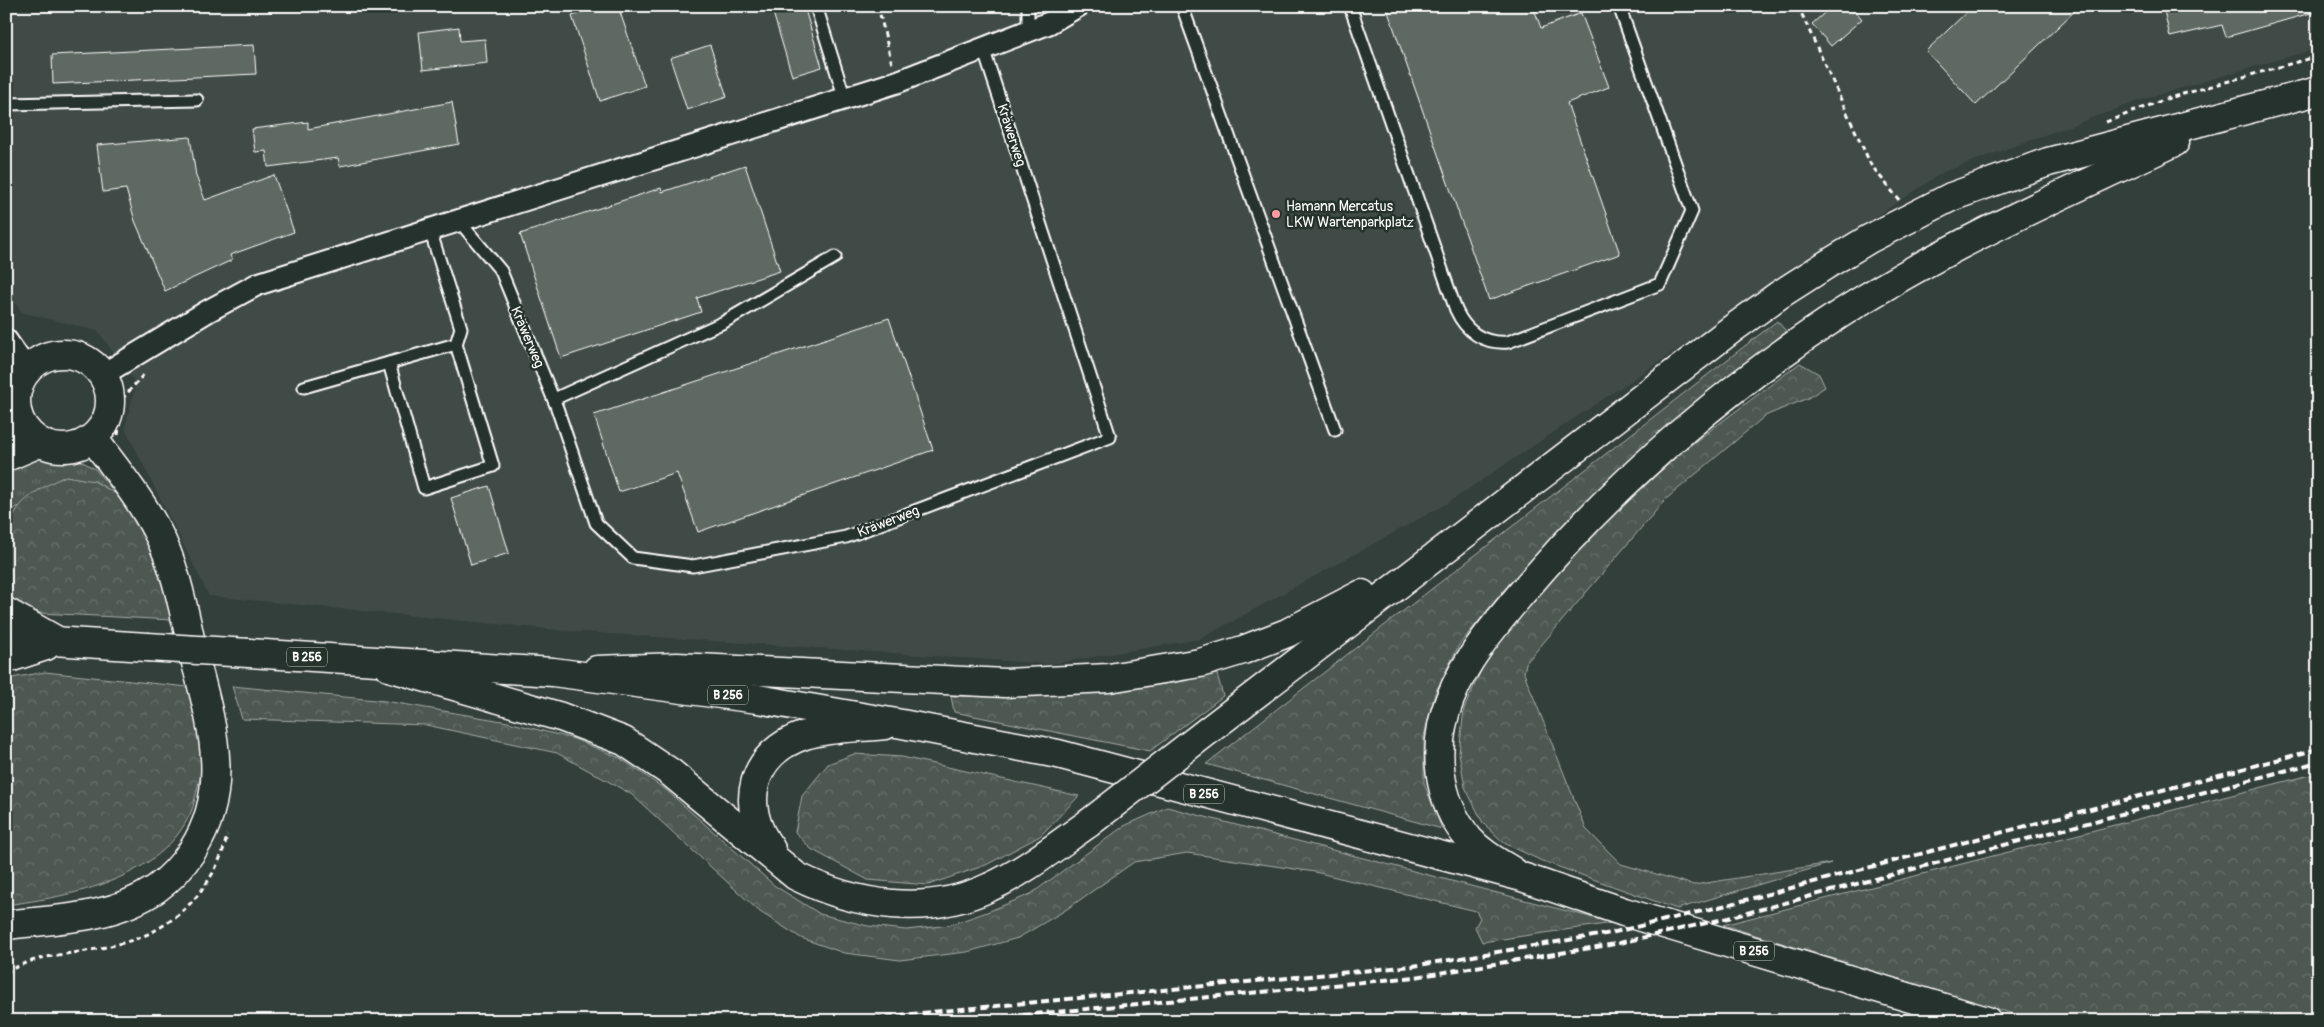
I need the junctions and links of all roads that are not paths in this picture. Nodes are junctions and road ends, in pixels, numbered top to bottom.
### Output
1 (816, 6) edge
2 (1028, 6) edge
3 (1078, 6) edge
4 (1182, 6) edge
5 (1350, 6) edge
6 (1620, 6) edge
7 (1028, 31) junction
8 (983, 48) junction
9 (2318, 91) edge
10 (845, 99) junction
11 (197, 100) dead end
12 (6, 104) edge
13 (2234, 114) junction
14 (459, 221) junction
15 (430, 230) junction
16 (836, 257) dead end
17 (6, 340) edge
18 (456, 344) junction
19 (389, 363) junction
20 (27, 370) junction
21 (102, 375) junction
22 (304, 387) dead end
23 (554, 399) junction
24 (13, 427) edge
25 (1335, 430) dead end
26 (93, 438) junction
27 (39, 443) junction
28 (6, 457) edge
29 (1444, 548) junction
30 (6, 612) edge
31 (6, 638) edge
32 (59, 642) junction
33 (6, 659) edge
34 (366, 661) junction
35 (553, 672) junction
36 (902, 724) junction
37 (796, 876) junction
38 (1522, 877) junction
39 (6, 925) edge
40 (1987, 1021) edge

1 - 10 lane
2 - 7 lane
3 - 7 street
4 - 25 lane
5 - 6 lane
7 - 8 street
8 - 10 street
8 - 23 lane, Kräwerweg
9 - 13 main road
10 - 14 street
11 - 12 lane
13 - 29 main road
13 - 38 main road
14 - 15 street
14 - 23 lane, Kräwerweg
15 - 18 lane
15 - 21 street
16 - 23 lane
17 - 20 street
18 - 19 lane
18 - 19 lane
19 - 22 lane
20 - 21 main road
20 - 24 main road
21 - 26 main road
24 - 27 main road
26 - 27 main road
26 - 39 main road
27 - 28 main road
29 - 35 main road
29 - 37 main road, bridge
30 - 32 main road
31 - 32 main road, B 256
32 - 33 main road
32 - 34 main road, B 256, bridge
34 - 35 main road, B 256
34 - 37 main road
35 - 36 main road, B 256
36 - 37 main road
36 - 38 main road, B 256
38 - 40 main road, B 256

